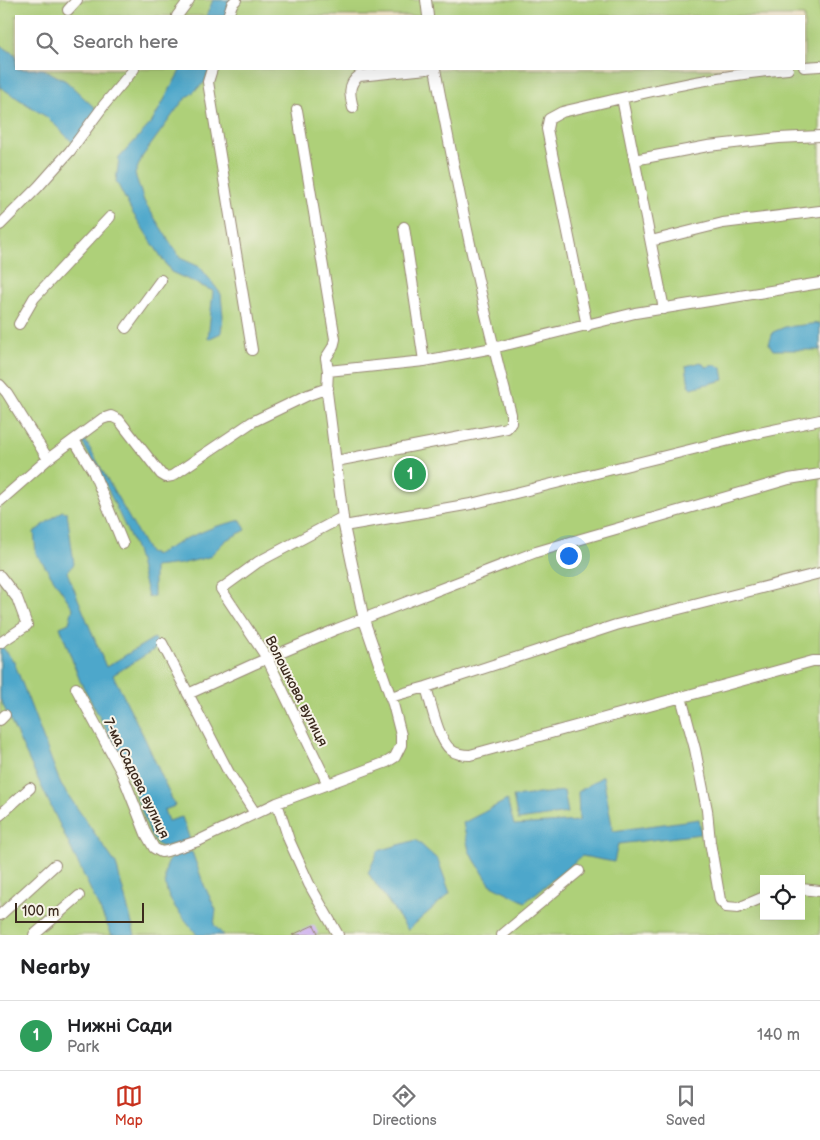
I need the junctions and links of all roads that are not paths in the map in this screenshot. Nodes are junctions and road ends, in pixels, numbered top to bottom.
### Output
1 (77, 0) edge
2 (189, 0) edge
3 (236, 0) edge
4 (426, 0) edge
5 (68, 10) dead end
6 (178, 15) edge
7 (228, 15) edge
8 (428, 15) edge
9 (820, 66) edge
10 (805, 68) edge
11 (133, 70) edge
12 (212, 70) edge
13 (417, 70) edge
14 (435, 70) edge
15 (775, 70) edge
16 (622, 98) junction
17 (353, 108) dead end
18 (297, 110) dead end
19 (820, 136) edge
20 (634, 160) junction
21 (820, 211) edge
22 (110, 217) dead end
23 (0, 225) edge
24 (404, 228) dead end
25 (651, 241) junction
26 (161, 280) dead end
27 (820, 283) edge
28 (664, 309) junction
29 (19, 324) dead end
30 (587, 326) junction
31 (126, 328) dead end
32 (493, 348) junction
33 (252, 350) dead end
34 (424, 361) junction
35 (328, 371) junction
36 (328, 388) junction
37 (4, 389) edge
38 (0, 401) edge
39 (820, 420) edge
40 (74, 440) junction
41 (48, 459) junction
42 (336, 461) junction
43 (820, 474) edge
44 (0, 501) edge
45 (343, 521) junction
46 (124, 544) dead end
47 (820, 573) edge
48 (0, 576) edge
49 (364, 620) junction
50 (0, 643) edge
51 (162, 644) dead end
52 (267, 658) junction
53 (820, 661) edge
54 (426, 687) junction
55 (76, 688) dead end
56 (188, 694) junction
57 (390, 697) junction
58 (681, 697) junction
59 (328, 784) junction
60 (30, 788) dead end
61 (278, 803) junction
62 (255, 813) junction
63 (0, 816) edge
64 (55, 865) dead end
65 (579, 871) dead end
66 (805, 889) edge
67 (820, 891) edge
68 (79, 896) dead end
69 (760, 898) edge
70 (0, 915) edge
71 (336, 933) edge
72 (34, 935) edge
73 (502, 935) edge

1 - 5 street
2 - 6 street
3 - 7 street
4 - 8 street
9 - 10 street
11 - 23 street
12 - 33 street
13 - 17 street
14 - 32 street
15 - 16 street
16 - 20 street
16 - 30 street
18 - 35 street
19 - 20 street
20 - 25 street
21 - 25 street
22 - 29 street
24 - 34 street
25 - 28 street
26 - 31 street
27 - 28 street
28 - 30 street
30 - 32 street
32 - 34 street
32 - 42 street
34 - 35 street
35 - 36 street
36 - 40 street
36 - 42 street
37 - 38 street
37 - 41 street
39 - 45 street
40 - 41 street
40 - 46 street
41 - 44 street
42 - 45 street
43 - 49 street
45 - 49 street
45 - 52 street, Волошкова вулиця
47 - 54 street
48 - 50 street
49 - 52 street
49 - 57 street
51 - 56 street
52 - 56 street
52 - 59 street, Волошкова вулиця
53 - 58 street
54 - 57 street
54 - 58 street
55 - 62 street, 7-ма Садова вулиця
56 - 62 street
57 - 59 street
58 - 69 street
59 - 61 street
60 - 63 street
61 - 62 street
61 - 71 street
64 - 70 street
65 - 73 street
66 - 67 street
68 - 72 street

